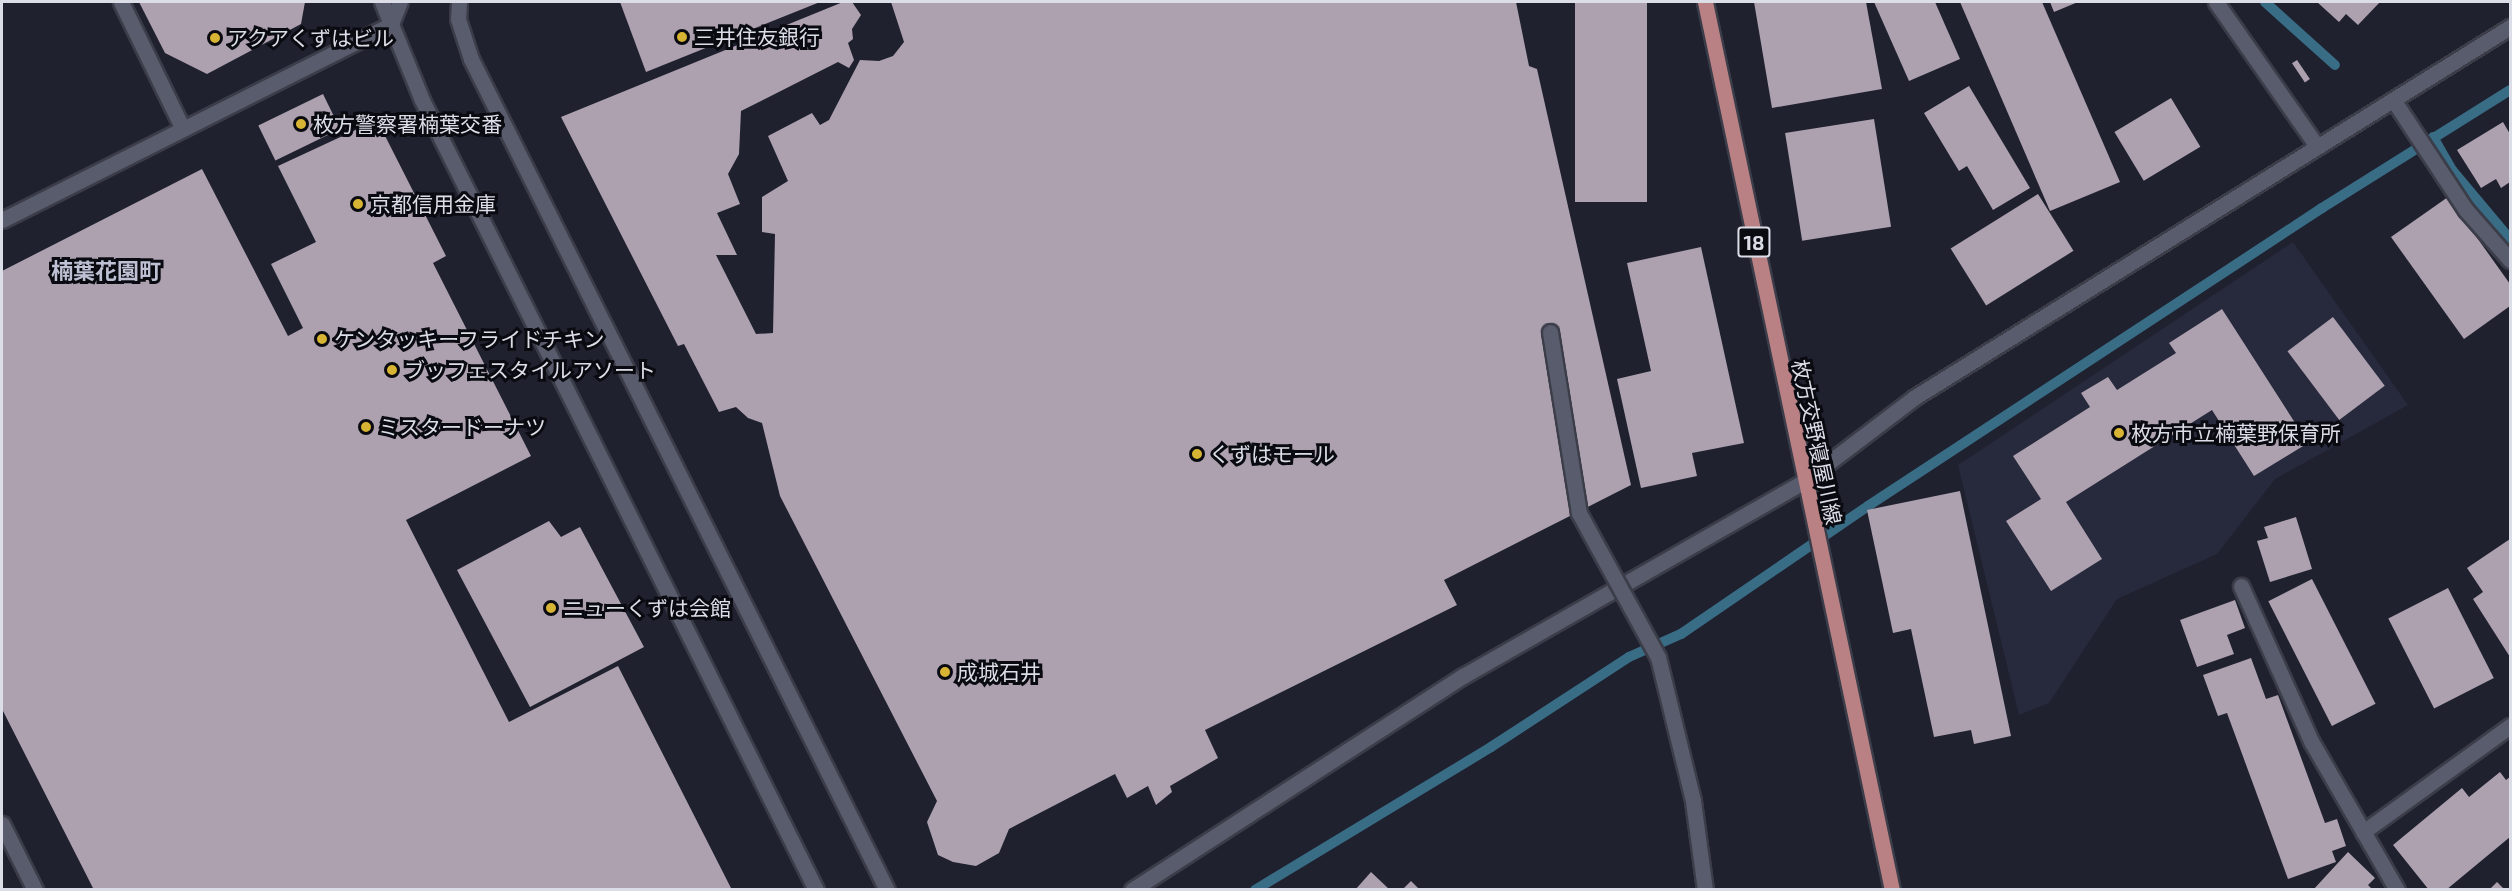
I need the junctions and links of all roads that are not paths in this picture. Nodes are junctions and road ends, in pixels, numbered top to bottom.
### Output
1 (120, 2) edge
2 (382, 2) edge
3 (400, 2) edge
4 (459, 2) edge
5 (1705, 2) edge
6 (2216, 2) edge
7 (392, 24) junction
8 (2511, 27) edge
9 (2394, 101) junction
10 (183, 129) junction
11 (2317, 146) junction
12 (2, 220) edge
13 (2511, 260) edge
14 (1550, 332) dead end
15 (1803, 482) junction
16 (2241, 586) dead end
17 (2511, 726) edge
18 (2, 824) edge
19 (2363, 832) junction
20 (35, 890) edge
21 (816, 890) edge
22 (888, 890) edge
23 (1131, 890) edge
24 (1705, 890) edge
25 (1892, 890) edge
26 (2397, 890) edge

1 - 10 street
2 - 7 street
3 - 7 street
4 - 22 street
5 - 15 main road, 枚方交野寝屋川線 / 18
6 - 11 street
7 - 10 street
7 - 21 street
8 - 9 street
9 - 11 street
9 - 13 street
10 - 12 street
11 - 15 street
14 - 24 street, bridge
15 - 23 street
15 - 25 main road, 枚方交野寝屋川線 / 18
16 - 19 street
17 - 19 street
18 - 20 street
19 - 26 street

